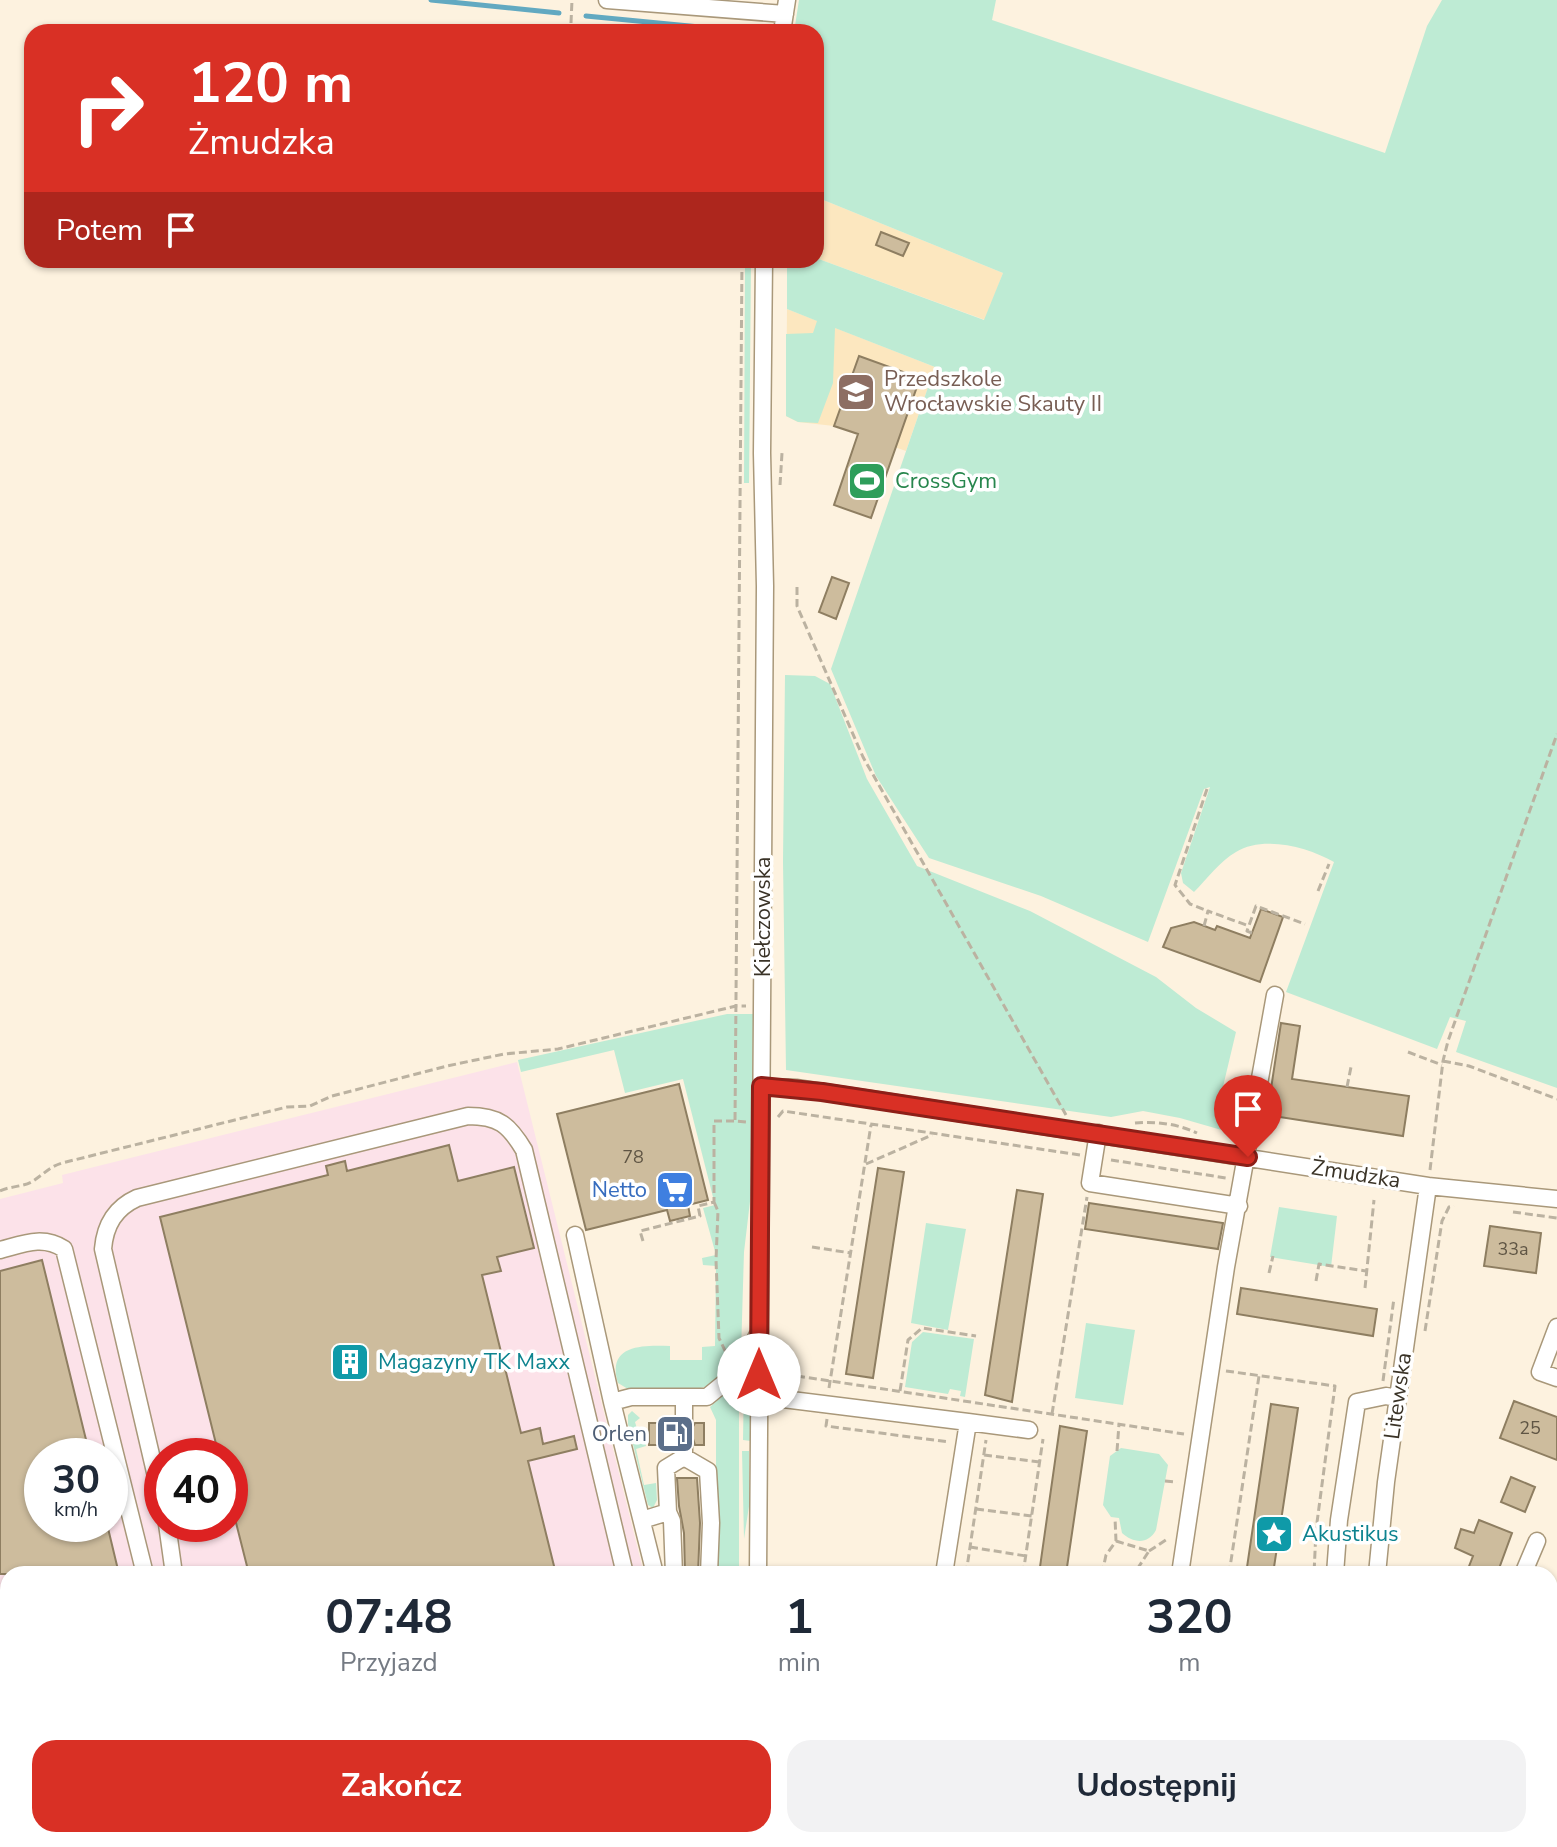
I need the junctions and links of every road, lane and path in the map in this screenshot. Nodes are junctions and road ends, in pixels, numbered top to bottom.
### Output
1 (572, 0) edge
2 (607, 0) edge
3 (786, 7) edge
4 (571, 23) dead end
5 (742, 268) edge
6 (764, 268) edge
7 (797, 587) dead end
8 (1557, 734) edge
9 (1207, 789) dead end
10 (1329, 864) dead end
11 (1318, 891) dead end
12 (1208, 911) junction
13 (1305, 924) dead end
14 (1204, 926) dead end
15 (1249, 926) junction
16 (1252, 933) dead end
17 (1275, 995) dead end
18 (736, 1006) junction
19 (762, 1007) junction
20 (1408, 1052) dead end
21 (1443, 1063) junction
22 (1351, 1067) dead end
23 (761, 1086) junction
24 (1347, 1087) dead end
25 (1557, 1099) edge
26 (735, 1121) junction
27 (753, 1122) dead end
28 (774, 1123) dead end
29 (871, 1125) junction
30 (1065, 1128) junction
31 (1098, 1133) junction
32 (936, 1134) junction
33 (1094, 1157) junction
34 (1248, 1157) junction
35 (865, 1164) junction
36 (1244, 1181) junction
37 (1090, 1183) junction
38 (1428, 1186) junction
39 (0, 1191) edge
40 (1557, 1199) edge
41 (1374, 1200) dead end
42 (714, 1202) junction
43 (1239, 1206) junction
44 (1461, 1206) dead end
45 (1502, 1211) dead end
46 (1557, 1218) edge
47 (1433, 1220) junction
48 (575, 1235) dead end
49 (643, 1241) dead end
50 (812, 1247) dead end
51 (0, 1250) edge
52 (851, 1253) junction
53 (1273, 1256) dead end
54 (1367, 1271) junction
55 (1269, 1273) dead end
56 (1316, 1281) dead end
57 (1365, 1288) dead end
58 (1395, 1292) dead end
59 (1557, 1327) edge
60 (759, 1331) junction
61 (976, 1336) dead end
62 (728, 1357) dead end
63 (1210, 1369) junction
64 (1259, 1375) junction
65 (797, 1376) dead end
66 (1557, 1378) edge
67 (830, 1381) junction
68 (900, 1391) junction
69 (759, 1396) junction
70 (684, 1397) junction
71 (1392, 1397) junction
72 (612, 1402) junction
73 (828, 1404) junction
74 (1049, 1414) junction
75 (968, 1422) junction
76 (684, 1423) dead end
77 (1119, 1424) junction
78 (989, 1425) junction
79 (1039, 1431) junction
80 (1199, 1436) junction
81 (147, 1438) edge
82 (965, 1445) junction
83 (1117, 1451) dead end
84 (984, 1455) junction
85 (1040, 1462) junction
86 (976, 1509) junction
87 (668, 1512) junction
88 (1032, 1516) junction
89 (1115, 1518) dead end
90 (642, 1520) junction
91 (1185, 1535) junction
92 (1116, 1541) junction
93 (1537, 1541) dead end
94 (170, 1542) edge
95 (970, 1547) junction
96 (1149, 1551) junction
97 (1026, 1556) junction
98 (143, 1566) edge
99 (173, 1566) edge
100 (623, 1566) edge
101 (653, 1566) edge
102 (674, 1566) edge
103 (709, 1566) edge
104 (758, 1566) edge
105 (945, 1566) edge
106 (967, 1566) edge
107 (1024, 1566) edge
108 (1104, 1566) edge
109 (1139, 1566) edge
110 (1181, 1566) edge
111 (1230, 1566) edge
112 (1314, 1566) edge
113 (1336, 1566) edge
114 (1378, 1566) edge
115 (1526, 1566) edge

1 - 4 path
2 - 3 street
5 - 18 path
6 - 19 street, Kiełczowska
7 - 30 path
8 - 21 path
9 - 12 path
10 - 11 path
12 - 14 path
12 - 15 path
13 - 15 path
15 - 16 path
17 - 34 street
18 - 19 path
18 - 26 path
18 - 39 path
19 - 23 street, Kiełczowska
20 - 21 path
21 - 25 path
21 - 38 path
22 - 24 path
23 - 30 street, Żmudzka
23 - 60 street, Kiełczowska
26 - 27 path
26 - 42 path
28 - 29 path
29 - 32 path
29 - 35 path
30 - 31 street, Żmudzka
31 - 33 street
31 - 34 street, Żmudzka
32 - 33 path
32 - 35 path
33 - 36 path
33 - 37 street
34 - 36 street
34 - 38 street, Żmudzka
35 - 52 path
36 - 43 street
37 - 43 street
37 - 74 path
38 - 40 street, Żmudzka
38 - 47 street, Żmudzka
41 - 54 path
42 - 49 path
42 - 62 path
43 - 63 street
44 - 47 path
45 - 46 path
47 - 71 street, Litewska
48 - 72 street
50 - 52 path
51 - 98 street
52 - 67 path
53 - 55 path
54 - 56 path
54 - 57 path
58 - 71 path
59 - 66 street
60 - 69 street, Kiełczowska
60 - 70 street
61 - 68 path
63 - 64 path
63 - 80 street
64 - 111 path
64 - 112 path
65 - 67 path
67 - 68 path
67 - 73 path
68 - 74 path
69 - 73 street
69 - 104 street, Kiełczowska
70 - 72 street
70 - 76 street
71 - 113 street
71 - 114 street, Litewska
72 - 90 street
73 - 75 street
73 - 82 path
74 - 77 path
74 - 79 path
75 - 78 street
75 - 82 street
77 - 80 path
77 - 83 path
78 - 79 street
78 - 84 path
79 - 85 path
80 - 91 street
81 - 100 street
82 - 105 street
84 - 85 path
84 - 86 path
85 - 88 path
86 - 88 path
86 - 95 path
87 - 90 street
87 - 102 street
87 - 103 street
88 - 97 path
89 - 92 path
90 - 101 street
91 - 96 path
91 - 110 street
92 - 96 path
92 - 108 path
93 - 115 street
94 - 99 street
95 - 97 path
95 - 106 path
96 - 109 path
97 - 107 path

